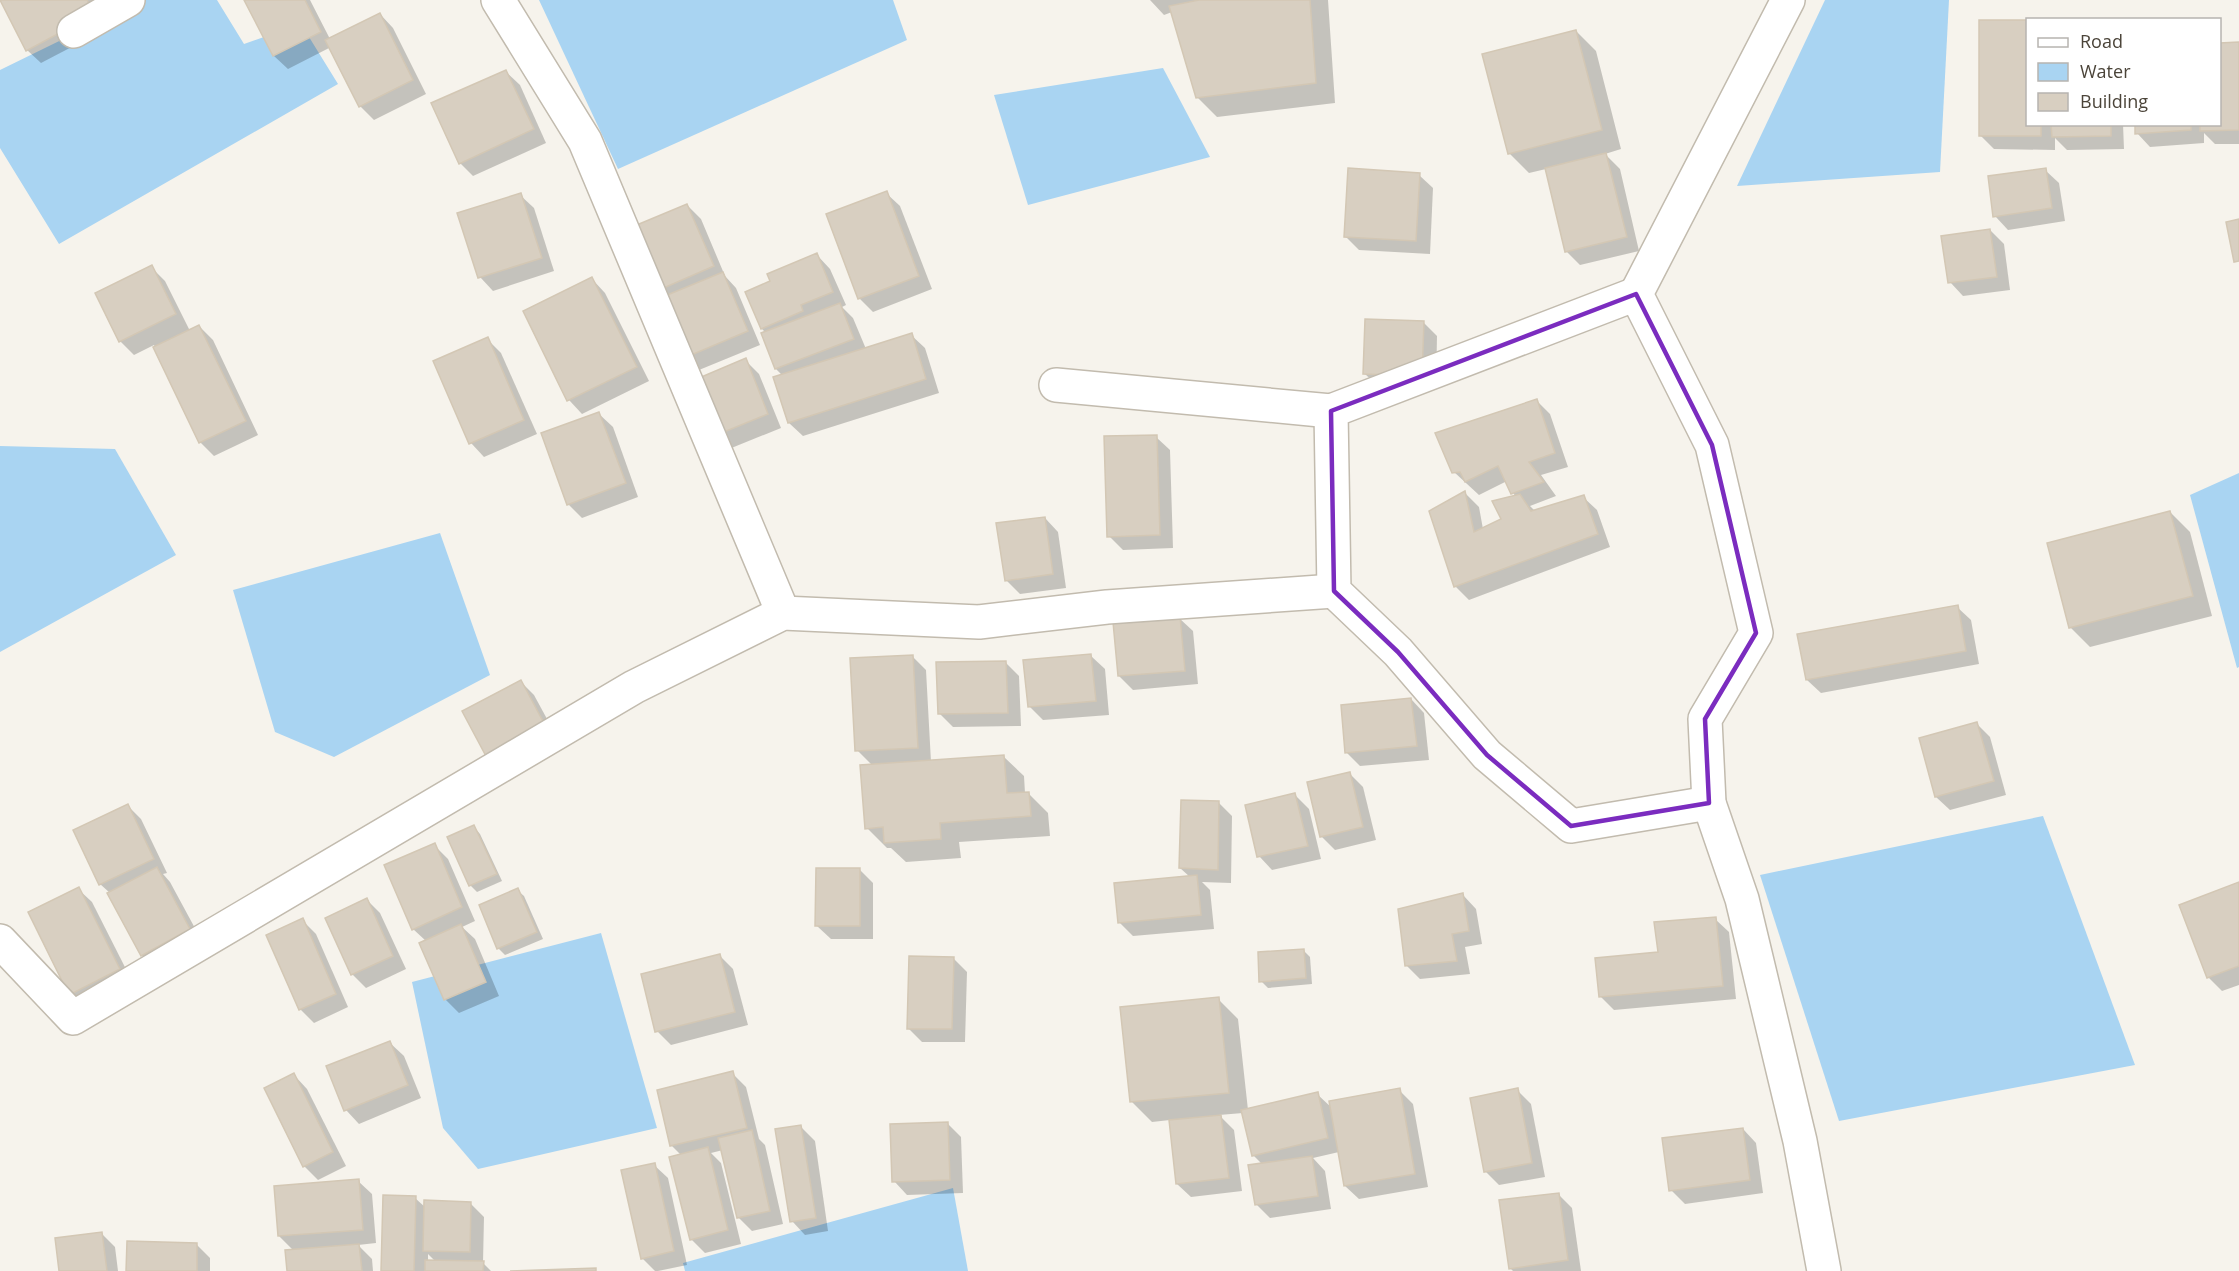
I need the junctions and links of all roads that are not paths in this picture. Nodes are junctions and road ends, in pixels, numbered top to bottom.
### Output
1 (128, 0) edge
2 (498, 0) edge
3 (1788, 0) edge
4 (74, 31) dead end
5 (1636, 294) junction
6 (1056, 385) dead end
7 (1331, 411) junction
8 (1334, 591) junction
9 (783, 613) junction
10 (1709, 803) junction
11 (0, 941) edge
12 (1824, 1271) edge

1 - 4 street
2 - 9 street
3 - 5 street
5 - 7 street
5 - 10 street
6 - 7 street
7 - 8 street
8 - 9 street
8 - 10 street
9 - 11 street
10 - 12 street

